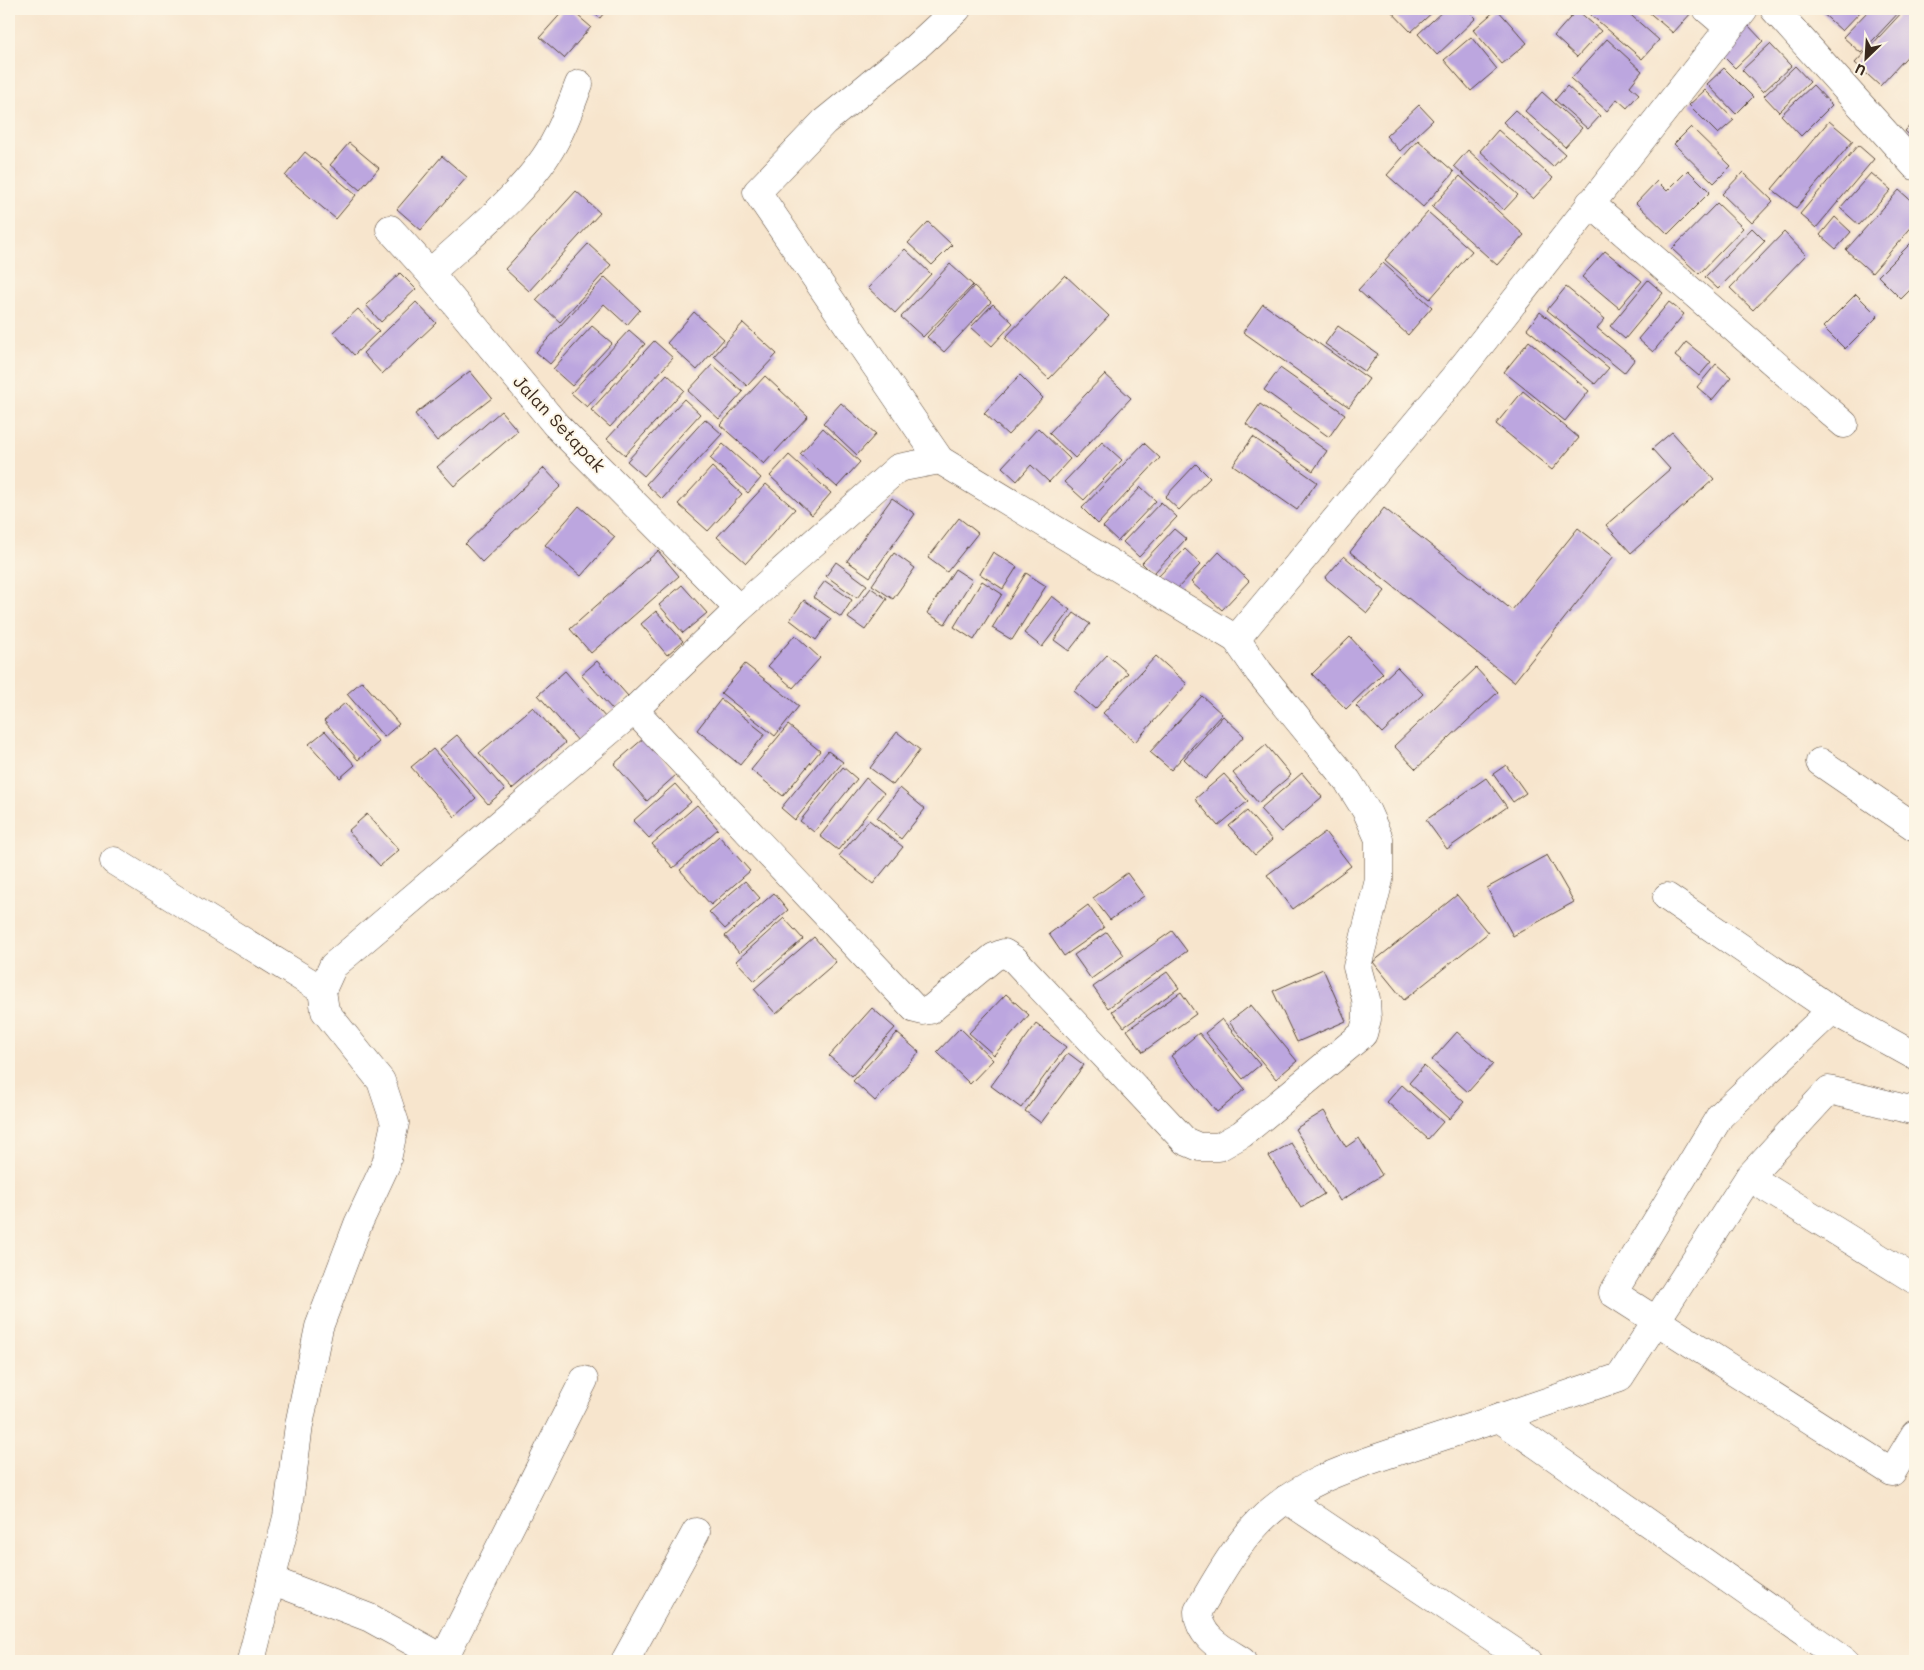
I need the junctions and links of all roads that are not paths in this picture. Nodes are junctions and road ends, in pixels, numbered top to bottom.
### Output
1 (957, 9) edge
2 (1707, 9) edge
3 (1774, 9) edge
4 (1736, 18) edge
5 (580, 84) dead end
6 (1915, 166) edge
7 (1590, 203) junction
8 (390, 229) dead end
9 (430, 273) junction
10 (1844, 424) dead end
11 (940, 460) junction
12 (739, 609) junction
13 (1236, 639) junction
14 (634, 710) junction
15 (1820, 762) dead end
16 (1915, 827) edge
17 (114, 861) dead end
18 (1667, 897) dead end
19 (322, 990) junction
20 (1832, 1010) junction
21 (1915, 1056) edge
22 (1915, 1111) edge
23 (1749, 1177) junction
24 (1915, 1280) edge
25 (1657, 1320) junction
26 (584, 1380) dead end
27 (1499, 1418) junction
28 (1915, 1434) edge
29 (1286, 1499) junction
30 (696, 1532) dead end
31 (271, 1580) junction
32 (446, 1660) edge
33 (251, 1661) edge
34 (624, 1661) edge
35 (1242, 1661) edge
36 (1528, 1661) edge
37 (1845, 1661) edge

1 - 11 street
2 - 4 street
3 - 6 street
4 - 7 street
5 - 9 street
7 - 10 street
7 - 13 street
8 - 9 street, Jalan Setapak
9 - 12 street, Jalan Setapak
11 - 12 street
11 - 13 street
12 - 14 street
13 - 14 street
14 - 19 street
15 - 16 street
17 - 19 street
18 - 20 street
19 - 31 street
20 - 21 street
20 - 25 street
22 - 23 street
23 - 24 street
23 - 25 street
25 - 27 street
25 - 28 street
26 - 32 street
27 - 29 street
27 - 37 street
29 - 35 street
29 - 36 street
30 - 34 street
31 - 32 street
31 - 33 street

